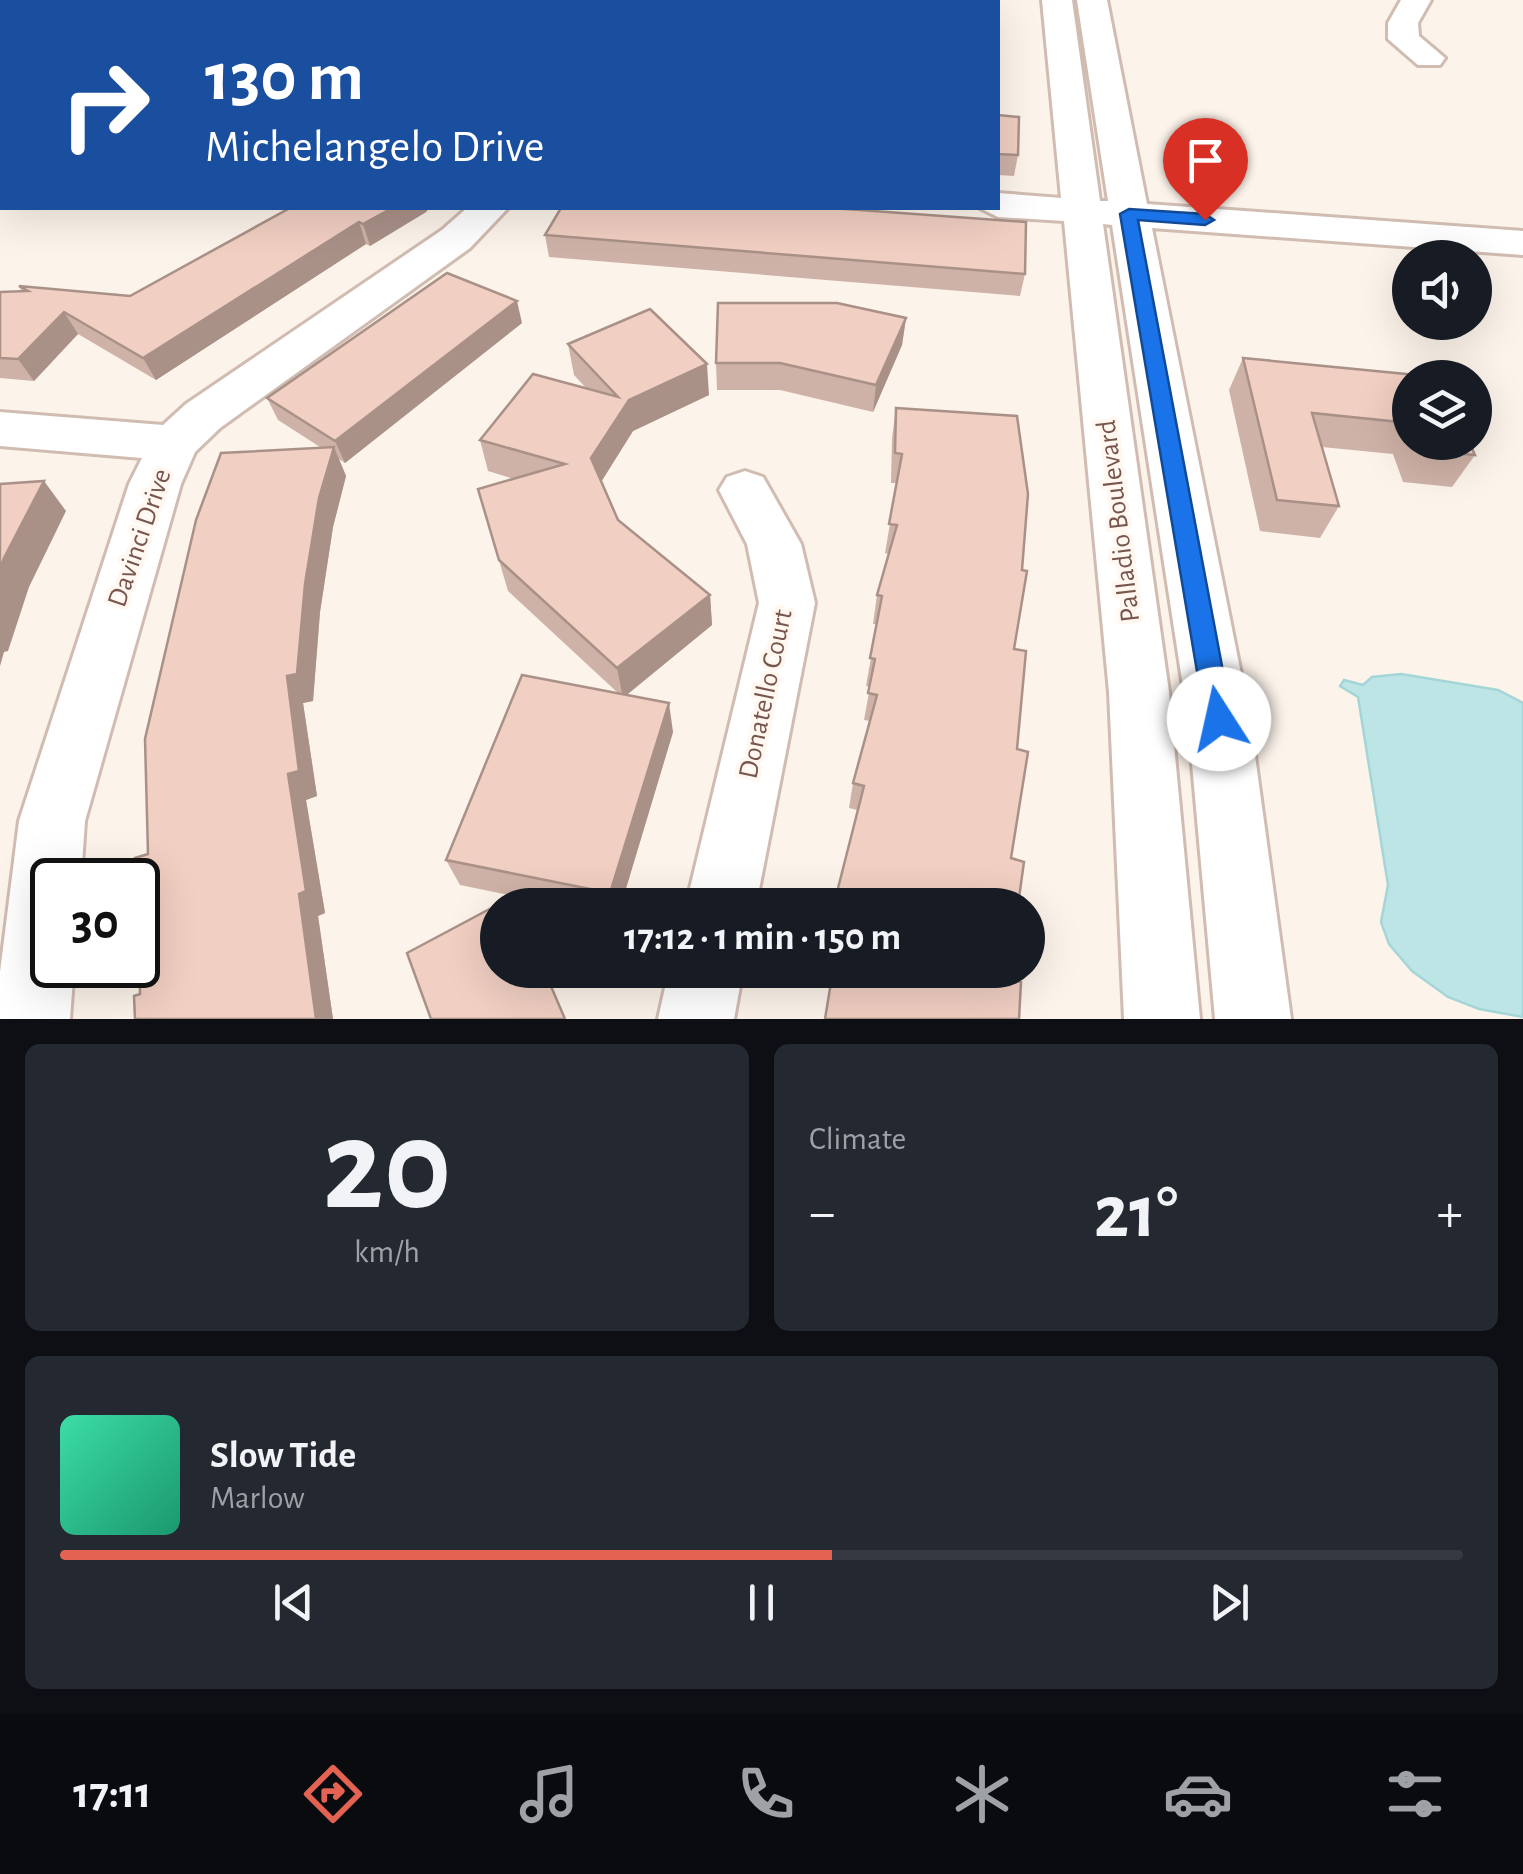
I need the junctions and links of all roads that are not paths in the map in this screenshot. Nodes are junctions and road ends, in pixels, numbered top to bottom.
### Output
1 (1416, 0) edge
2 (1077, 13) edge
3 (1428, 58) dead end
4 (1000, 205) edge
5 (487, 210) edge
6 (1105, 212) junction
7 (1523, 242) edge
8 (0, 429) edge
9 (174, 444) junction
10 (745, 490) dead end
11 (725, 888) edge
12 (702, 988) edge
13 (32, 1019) edge
14 (696, 1019) edge
15 (1162, 1019) edge
16 (1253, 1019) edge

1 - 3 street
2 - 6 street, Palladio Boulevard
4 - 6 street
5 - 9 street, Davinci Drive
6 - 7 street
6 - 15 street, Palladio Boulevard
6 - 16 street, Palladio Boulevard
8 - 9 street
9 - 13 street, Davinci Drive
10 - 11 street, Donatello Court
12 - 14 street

